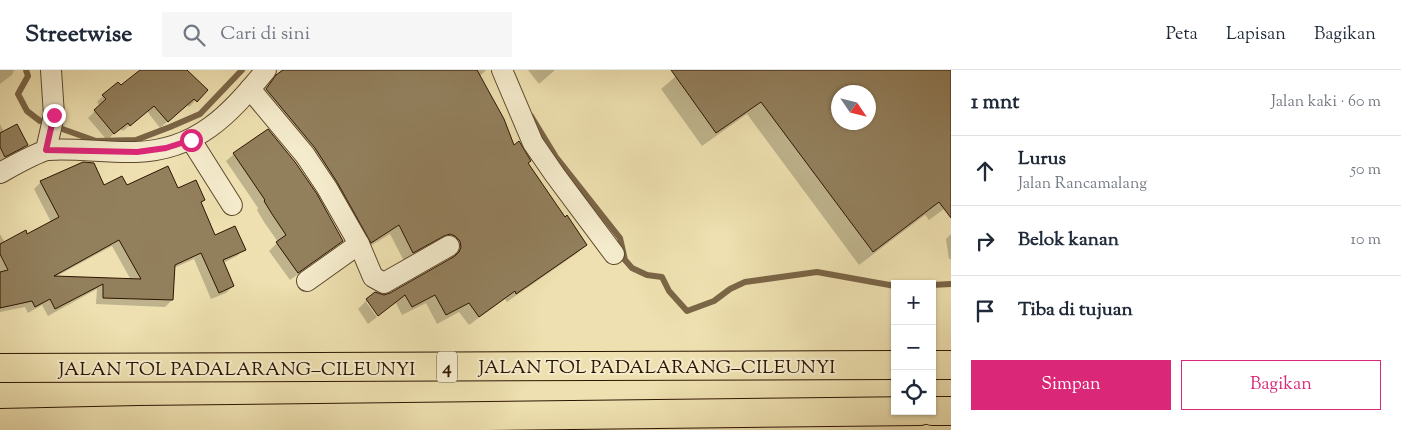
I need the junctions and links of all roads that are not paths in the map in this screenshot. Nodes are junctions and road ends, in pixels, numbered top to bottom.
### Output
1 (51, 70) edge
2 (266, 70) edge
3 (502, 70) edge
4 (250, 89) junction
5 (191, 140) junction
6 (48, 146) junction
7 (0, 173) edge
8 (232, 205) dead end
9 (359, 244) junction
10 (449, 246) dead end
11 (614, 254) dead end
12 (307, 281) dead end
13 (891, 365) edge
14 (936, 365) edge
15 (951, 365) edge
16 (8, 367) edge
17 (891, 411) edge
18 (936, 411) edge
19 (951, 411) edge
20 (0, 423) edge

1 - 6 street
2 - 4 street
3 - 11 street
4 - 5 street
4 - 9 street
5 - 6 street
5 - 8 street
6 - 7 street
9 - 10 street
9 - 12 street
13 - 16 highway, JALAN TOL PADALARANG–CILEUNYI / 4
14 - 15 highway
17 - 20 highway
18 - 19 highway

